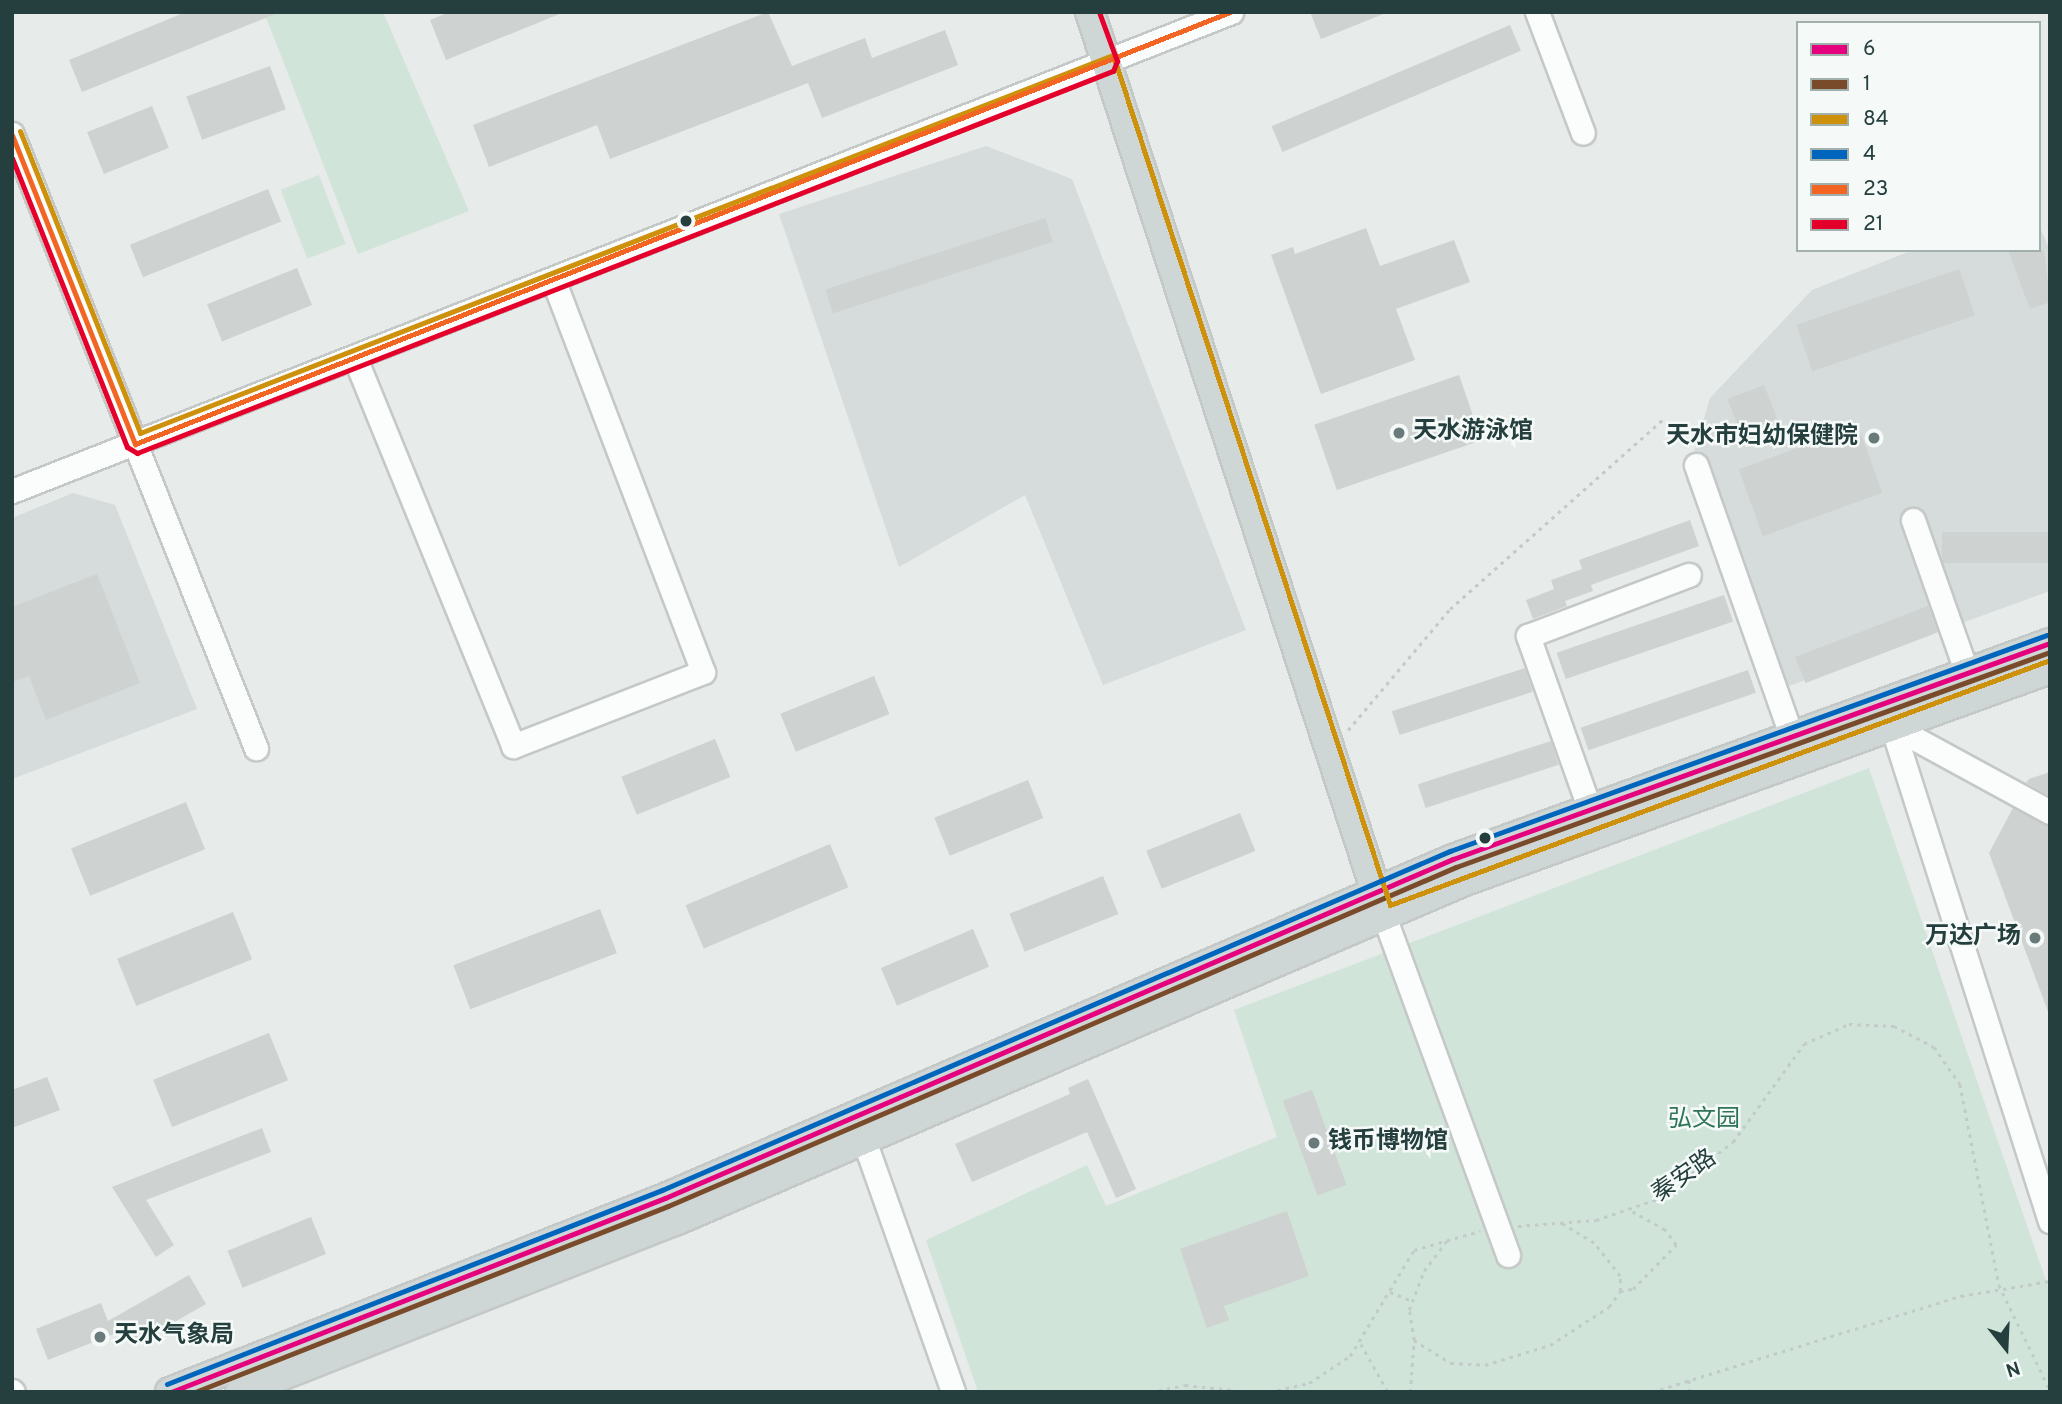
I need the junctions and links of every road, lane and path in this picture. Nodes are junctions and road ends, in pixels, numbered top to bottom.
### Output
1 (1090, 12) edge
2 (1231, 12) edge
3 (1537, 12) edge
4 (1109, 63) junction
5 (12, 134) edge
6 (1583, 134) dead end
7 (553, 280) junction
8 (355, 358) junction
9 (1662, 419) dead end
10 (135, 444) junction
11 (1696, 465) dead end
12 (12, 491) edge
13 (1913, 520) dead end
14 (1689, 575) dead end
15 (2050, 643) edge
16 (2050, 669) edge
17 (1966, 673) junction
18 (1892, 726) junction
19 (1792, 737) junction
20 (256, 748) dead end
21 (1330, 751) junction
22 (1590, 810) junction
23 (2050, 812) edge
24 (1380, 904) junction
25 (860, 1128) junction
26 (1630, 1210) junction
27 (2050, 1222) edge
28 (1561, 1223) junction
29 (1498, 1228) junction
30 (1450, 1237) junction
31 (1508, 1255) dead end
32 (2050, 1281) edge
33 (1999, 1285) junction
34 (1620, 1291) junction
35 (1390, 1292) junction
36 (1412, 1301) junction
37 (1414, 1340) junction
38 (1362, 1344) junction
39 (1689, 1380) junction
40 (2050, 1390) edge
41 (170, 1392) edge
42 (240, 1392) edge
43 (953, 1392) edge
44 (1150, 1392) edge
45 (1251, 1392) edge
46 (1269, 1392) edge
47 (1388, 1392) edge
48 (1410, 1392) edge
49 (1652, 1392) edge
50 (1690, 1392) edge

1 - 4 main road
2 - 4 street
3 - 6 street
4 - 7 street
4 - 21 main road
5 - 10 street
7 - 8 street
7 - 8 street
8 - 10 street
9 - 21 path
10 - 12 street
10 - 20 street
11 - 19 street
13 - 17 street
14 - 22 street
15 - 17 main road
16 - 18 main road
17 - 19 main road
18 - 23 street
18 - 24 main road
18 - 27 street
19 - 22 main road
21 - 24 main road
22 - 24 main road
24 - 25 main road
24 - 29 street
25 - 41 main road
25 - 42 main road
25 - 43 street
26 - 28 path, 秦安路
26 - 33 path, 秦安路
26 - 34 path
28 - 29 path, 秦安路
28 - 34 path
29 - 30 path, 秦安路
29 - 31 street
30 - 35 path, 秦安路
30 - 36 path
32 - 33 path
33 - 39 path
33 - 40 path, 秦安路
34 - 37 path
35 - 36 path
35 - 38 path, 秦安路
36 - 37 path
37 - 48 path
38 - 46 path, 秦安路
38 - 47 path
39 - 49 path
39 - 50 path
44 - 45 path

